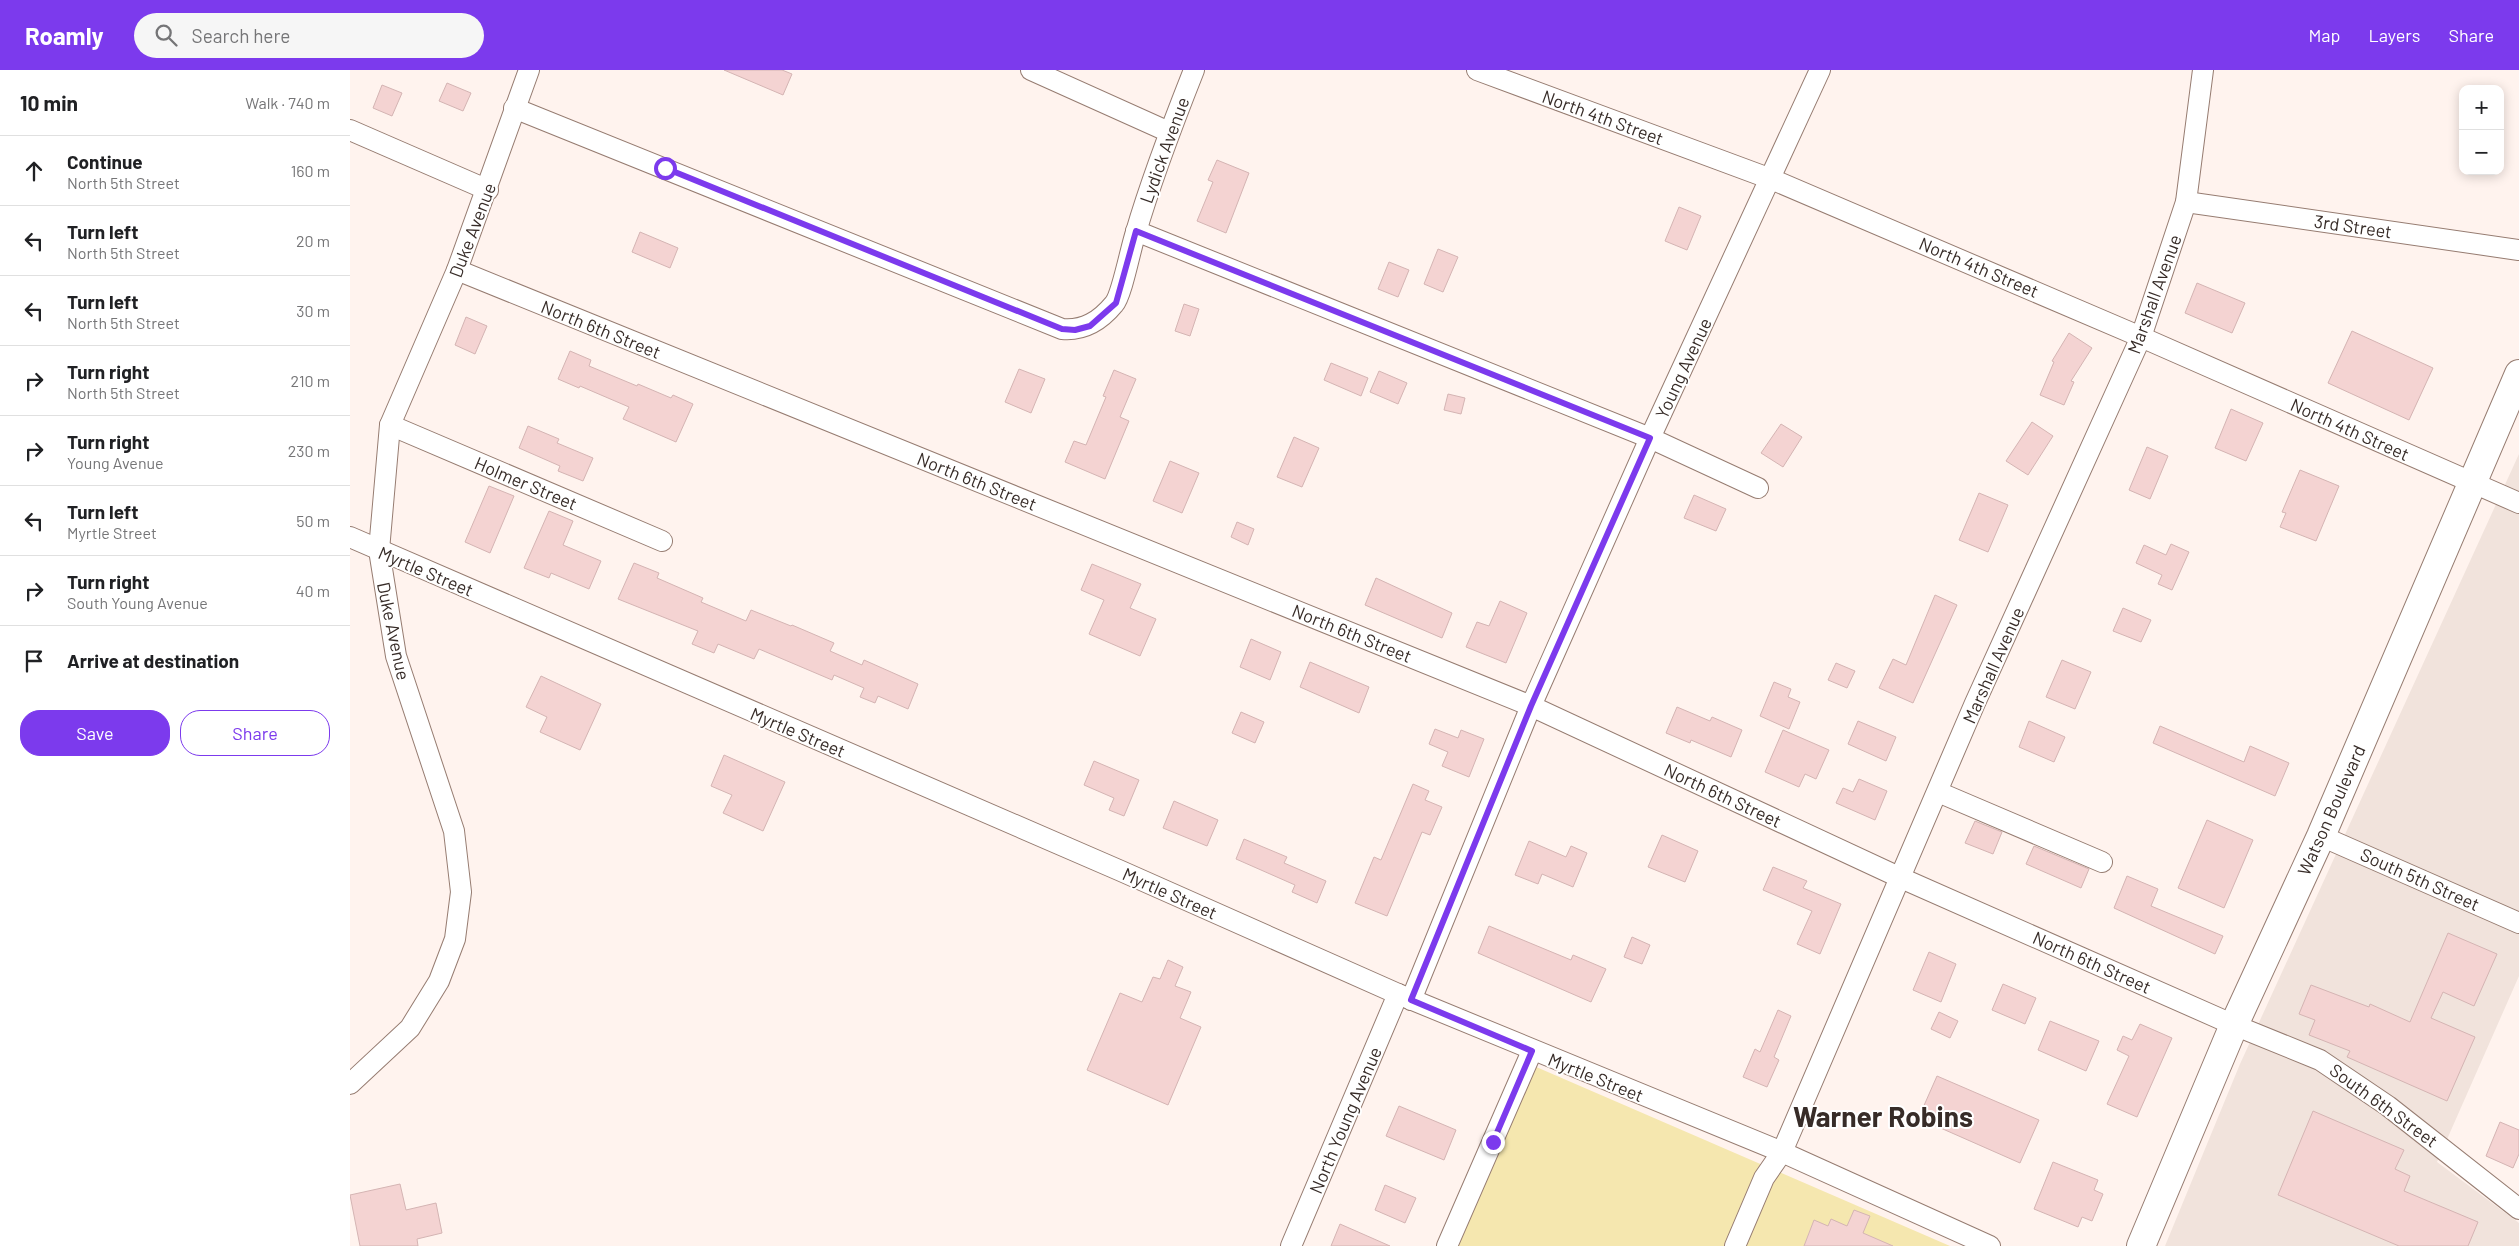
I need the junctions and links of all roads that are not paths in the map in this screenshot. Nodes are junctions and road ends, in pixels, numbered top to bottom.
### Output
1 (529, 70) edge
2 (1031, 70) edge
3 (1194, 70) edge
4 (1477, 70) edge
5 (1820, 70) edge
6 (2203, 70) edge
7 (514, 108) junction
8 (350, 130) edge
9 (1169, 132) junction
10 (1771, 179) junction
11 (488, 190) junction
12 (2186, 202) junction
13 (1136, 231) junction
14 (2519, 250) edge
15 (457, 270) junction
16 (2141, 337) junction
17 (2519, 374) edge
18 (390, 425) junction
19 (1650, 438) junction
20 (2472, 484) junction
21 (1758, 488) dead end
22 (2519, 503) edge
23 (350, 537) edge
24 (662, 541) dead end
25 (379, 550) junction
26 (1531, 706) junction
27 (1938, 792) junction
28 (2321, 836) junction
29 (2102, 862) dead end
30 (1902, 878) junction
31 (2519, 923) edge
32 (1405, 997) junction
33 (2234, 1025) junction
34 (1532, 1051) junction
35 (350, 1084) edge
36 (1782, 1152) junction
37 (2519, 1209) edge
38 (1291, 1246) edge
39 (1447, 1246) edge
40 (1735, 1246) edge
41 (1990, 1246) edge
42 (2141, 1246) edge

1 - 7 street, Duke Avenue
2 - 9 street
3 - 9 street, Lydick Avenue
4 - 10 street, North 4th Street
5 - 10 street, Young Avenue
6 - 12 street, Marshall Avenue
7 - 11 street, Duke Avenue
7 - 13 street, Lydick Avenue
8 - 11 street
9 - 13 street, Lydick Avenue
10 - 16 street, North 4th Street
10 - 19 street, Young Avenue
11 - 15 street, Duke Avenue
12 - 14 street, 3rd Street
12 - 16 street, Marshall Avenue
13 - 19 street
15 - 18 street, Duke Avenue
15 - 26 street, North 6th Street
16 - 20 street, North 4th Street
16 - 27 street, Marshall Avenue
17 - 20 main road, Watson Boulevard
18 - 24 street, Holmer Street
18 - 25 street, Duke Avenue
19 - 21 street
19 - 26 street, Young Avenue
20 - 22 street, North 4th Street
20 - 28 main road, Watson Boulevard
23 - 25 street, Myrtle Street
25 - 32 street, Myrtle Street
25 - 35 street, Duke Avenue
26 - 30 street, North 6th Street
26 - 32 street, Young Avenue
27 - 29 street
27 - 30 street, Marshall Avenue
28 - 31 street, South 5th Street
28 - 33 main road, Watson Boulevard
30 - 33 street, North 6th Street
30 - 36 street, Marshall Avenue
32 - 34 street, Myrtle Street
32 - 38 street, North Young Avenue
33 - 37 street, South 6th Street
33 - 42 main road, Watson Boulevard
34 - 36 street, Myrtle Street
34 - 39 street
36 - 40 street, Marshall Avenue
36 - 41 street, Myrtle Street

